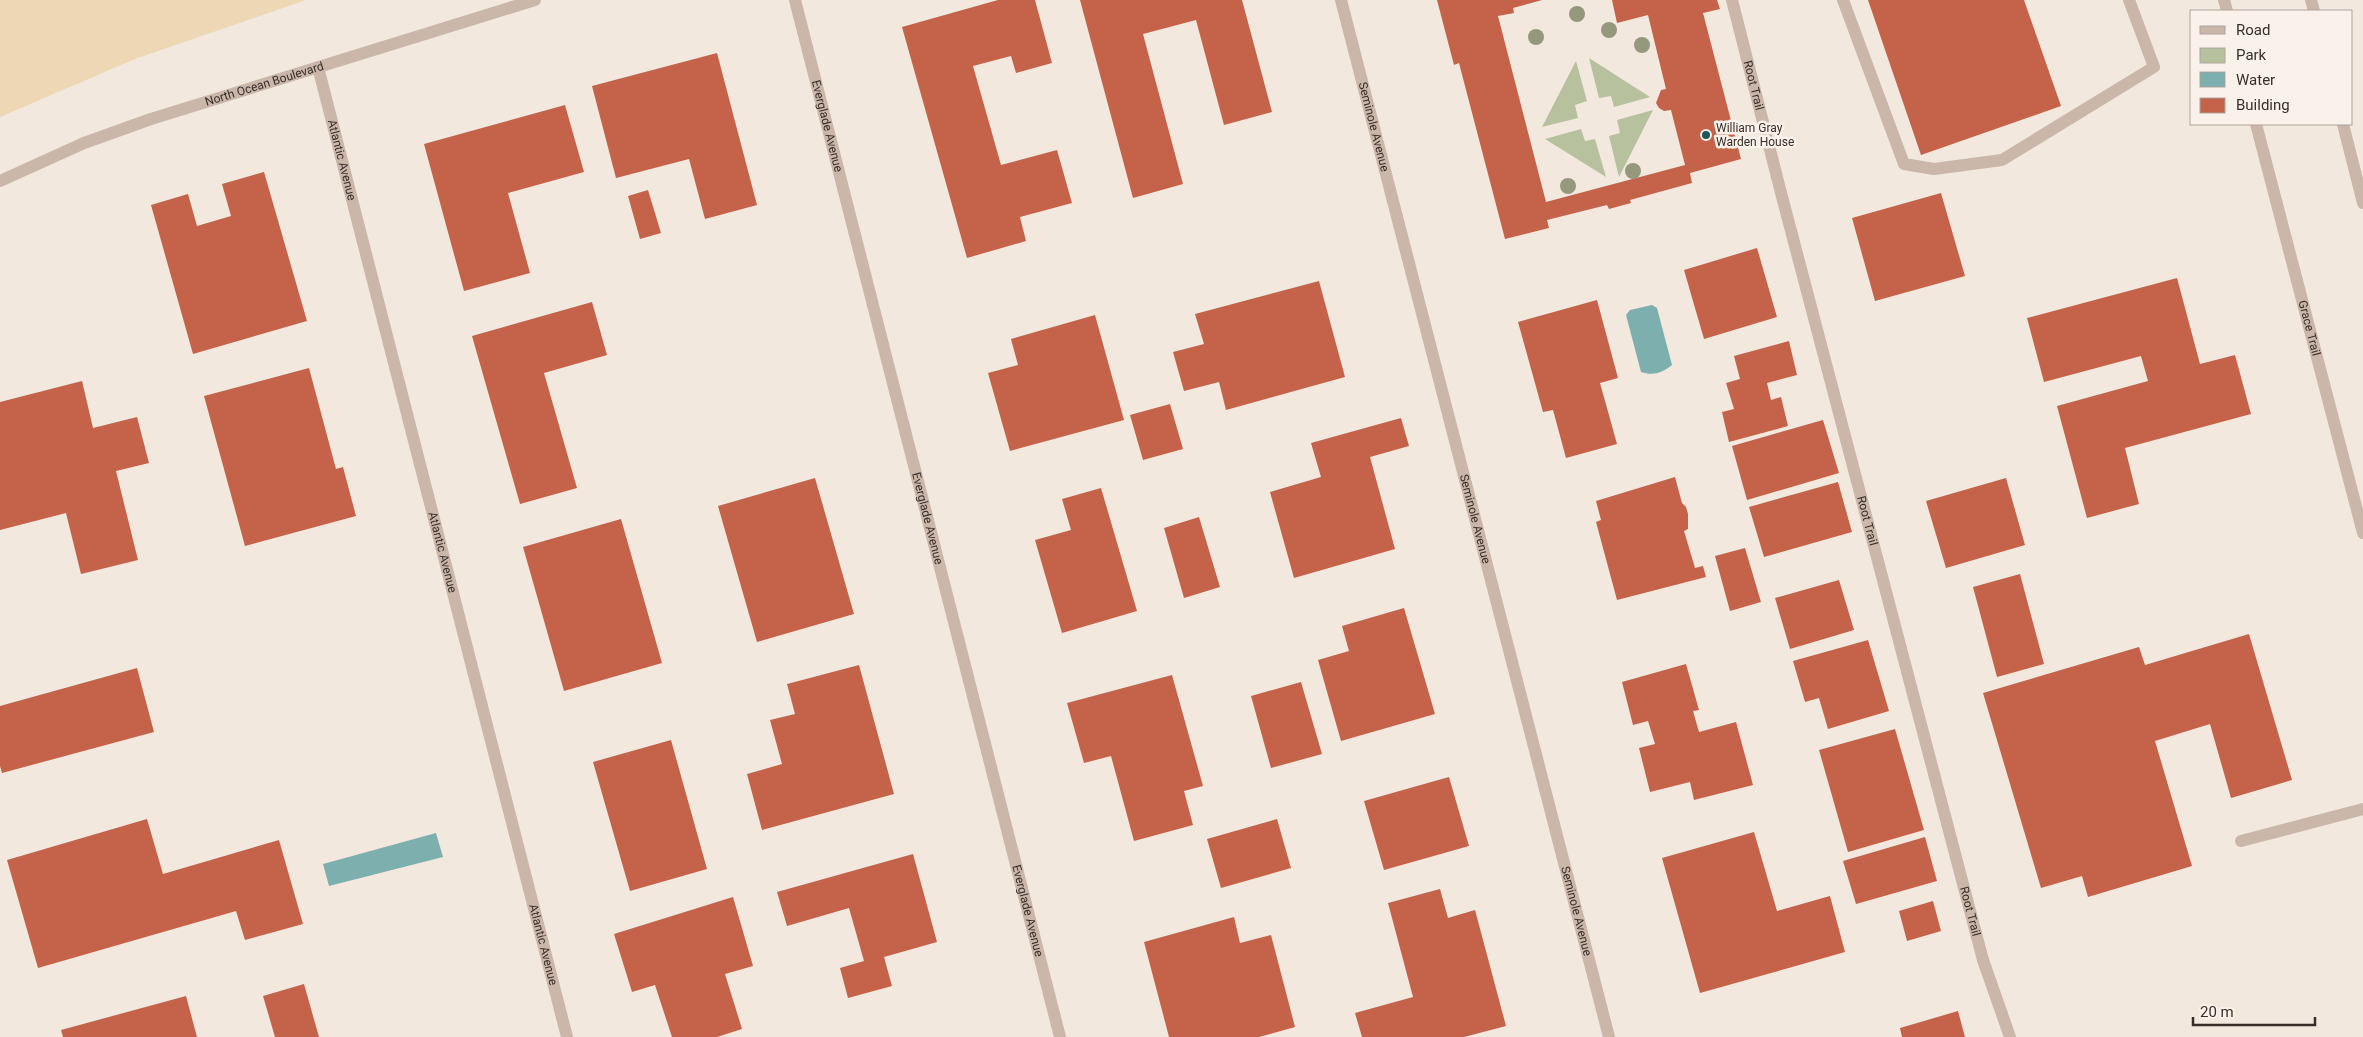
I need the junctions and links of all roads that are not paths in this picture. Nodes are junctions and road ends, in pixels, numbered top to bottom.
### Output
1 (535, 0) edge
2 (795, 0) edge
3 (1341, 0) edge
4 (1732, 0) edge
5 (1843, 0) edge
6 (2129, 0) edge
7 (318, 67) junction
8 (2256, 125) edge
9 (2343, 125) edge
10 (0, 182) edge
11 (2363, 203) edge
12 (2363, 533) edge
13 (2363, 809) edge
14 (2241, 841) dead end
15 (2009, 1036) edge
16 (567, 1037) edge
17 (1060, 1037) edge
18 (1609, 1037) edge

1 - 7 street, North Ocean Boulevard
2 - 17 street, Everglade Avenue
3 - 18 street, Seminole Avenue
4 - 15 street, Root Trail
5 - 6 street
7 - 10 street, North Ocean Boulevard
7 - 16 street, Atlantic Avenue
8 - 12 street, Grace Trail
9 - 11 street
13 - 14 street

